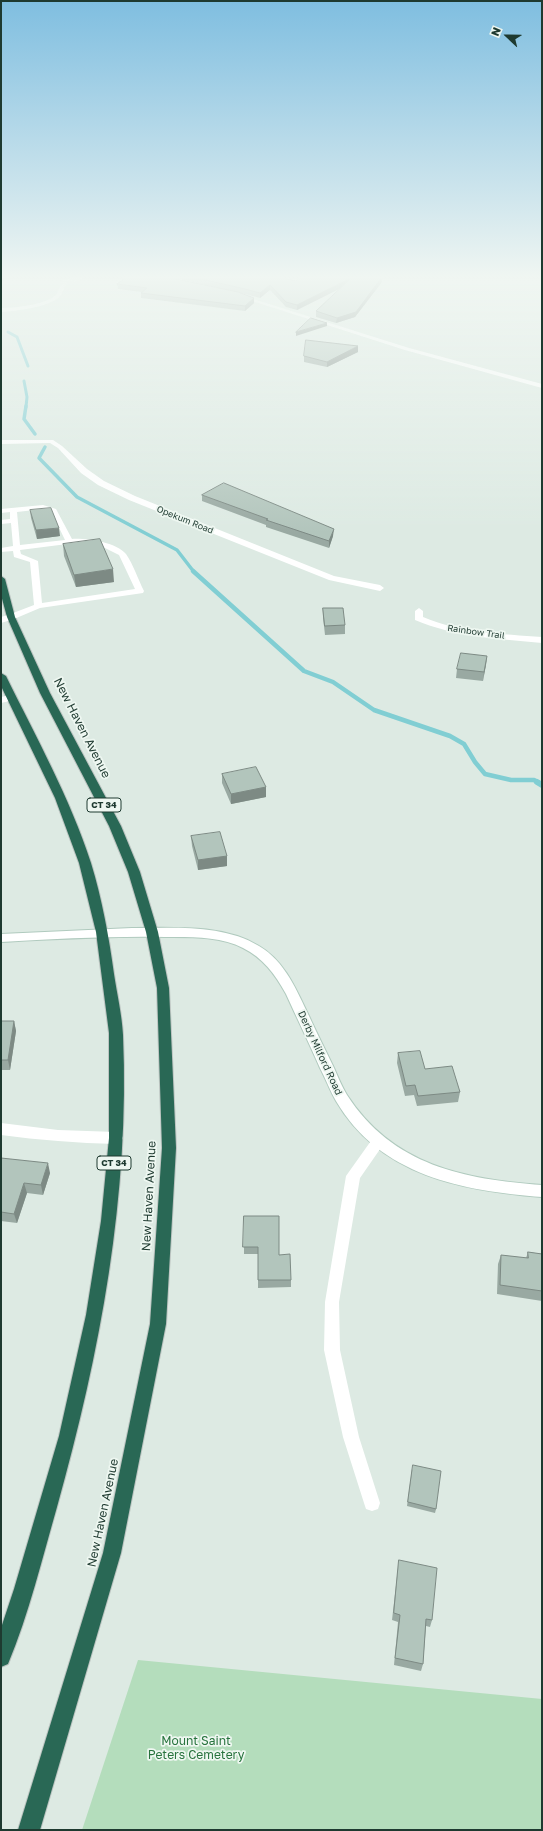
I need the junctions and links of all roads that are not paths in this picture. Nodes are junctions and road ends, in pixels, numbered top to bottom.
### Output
1 (455, 361) edge
2 (542, 386) edge
3 (1, 442) edge
4 (1, 510) edge
5 (13, 510) junction
6 (14, 521) junction
7 (1, 522) edge
8 (70, 541) junction
9 (16, 548) junction
10 (1, 550) edge
11 (1, 579) edge
12 (380, 588) dead end
13 (38, 606) junction
14 (419, 611) dead end
15 (6, 619) edge
16 (542, 640) edge
17 (1, 676) edge
18 (6, 699) edge
19 (102, 932) junction
20 (152, 932) junction
21 (1, 938) edge
22 (1, 1128) edge
23 (116, 1138) junction
24 (378, 1142) junction
25 (542, 1192) edge
26 (372, 1502) dead end
27 (1, 1657) edge
28 (29, 1830) edge

1 - 2 street
3 - 12 street, Opekum Road
4 - 5 lane
5 - 6 lane
5 - 8 lane
6 - 7 lane
6 - 9 lane
8 - 9 lane
8 - 13 lane
9 - 10 lane
9 - 13 lane
11 - 15 highway, New Haven Avenue / CT 34
13 - 15 lane
14 - 16 street, Rainbow Trail
15 - 20 highway, New Haven Avenue / CT 34
17 - 18 highway, CT 34
18 - 19 highway, CT 34
19 - 20 street, Derby Milford Road
19 - 21 street, Derby Milford Road
19 - 23 highway, CT 34
20 - 24 street, Derby Milford Road
20 - 28 highway, New Haven Avenue / CT 34
22 - 23 street
23 - 27 highway, CT 34
24 - 25 street, Derby Milford Road
24 - 26 lane

